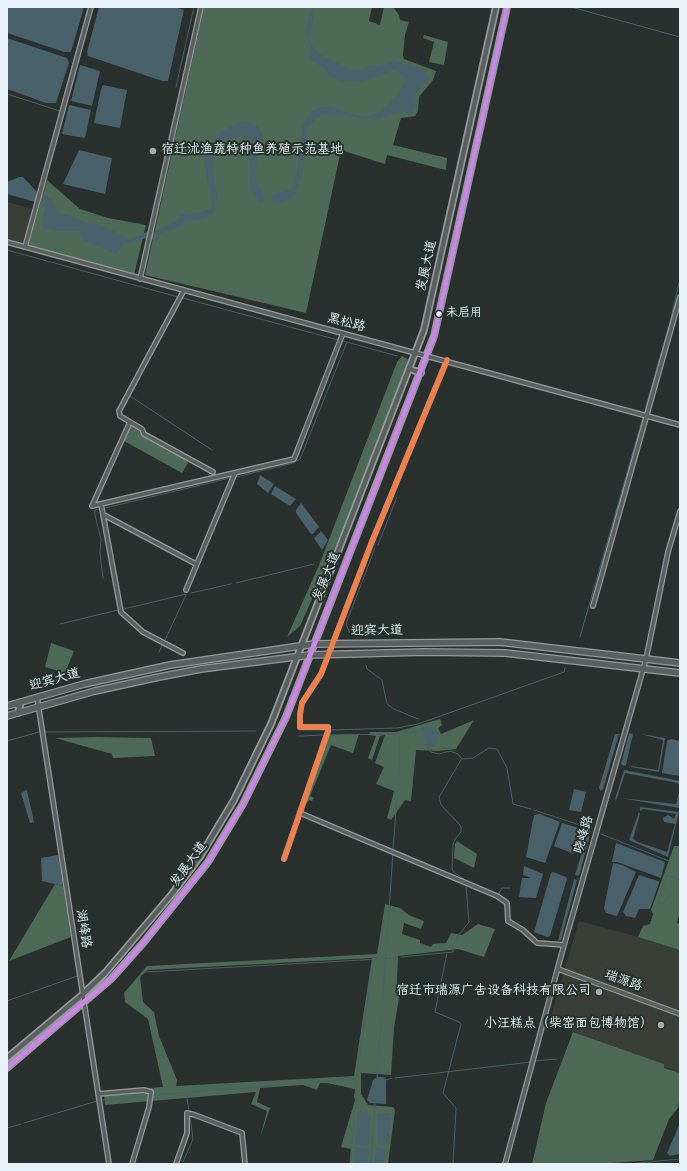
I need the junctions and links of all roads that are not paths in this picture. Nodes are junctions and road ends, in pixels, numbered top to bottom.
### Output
1 (91, 7) edge
2 (201, 7) edge
3 (496, 7) edge
4 (507, 7) edge
5 (7, 242) edge
6 (25, 246) junction
7 (140, 279) junction
8 (184, 290) junction
9 (680, 297) edge
10 (424, 330) junction
11 (343, 333) junction
12 (435, 333) junction
13 (417, 353) junction
14 (428, 356) junction
15 (447, 360) junction
16 (410, 369) junction
17 (421, 373) junction
18 (648, 416) junction
19 (130, 422) junction
20 (680, 425) edge
21 (213, 472) dead end
22 (235, 473) junction
23 (101, 504) junction
24 (680, 511) edge
25 (104, 515) junction
26 (196, 564) junction
27 (186, 590) dead end
28 (593, 606) dead end
29 (314, 644) junction
30 (333, 644) junction
31 (302, 646) junction
32 (183, 653) dead end
33 (329, 654) junction
34 (310, 656) junction
35 (298, 657) junction
36 (646, 659) junction
37 (680, 663) edge
38 (643, 668) junction
39 (680, 673) edge
40 (53, 692) junction
41 (37, 697) junction
42 (57, 702) junction
43 (14, 704) junction
44 (7, 706) edge
45 (38, 706) junction
46 (18, 713) junction
47 (7, 716) edge
48 (300, 813) junction
49 (284, 860) dead end
50 (564, 944) junction
51 (558, 969) junction
52 (82, 995) junction
53 (84, 1003) junction
54 (680, 1014) edge
55 (7, 1058) edge
56 (7, 1068) edge
57 (98, 1094) junction
58 (109, 1164) edge
59 (132, 1164) edge
60 (176, 1164) edge
61 (245, 1164) edge
62 (504, 1164) edge

1 - 6 street
2 - 7 street
3 - 10 main road, 发展大道
4 - 12 main road, 发展大道
5 - 6 street, 黑松路
6 - 7 street, 黑松路
7 - 8 street, 黑松路
8 - 11 street, 黑松路
8 - 19 street
9 - 18 street
10 - 12 main road
10 - 13 main road, 发展大道
11 - 13 street, 黑松路
11 - 22 street
12 - 14 main road, 发展大道
13 - 14 street, 黑松路
13 - 16 main road, 发展大道
14 - 15 street, 黑松路
14 - 17 main road, 发展大道
15 - 18 street, 黑松路
15 - 30 street
16 - 17 main road
16 - 31 main road, 发展大道
17 - 29 main road, 发展大道
18 - 20 street, 黑松路
18 - 28 street
19 - 21 street
19 - 23 street
22 - 23 street
22 - 26 street
23 - 25 street
24 - 36 street, 晓峰路
25 - 26 street
25 - 32 street
26 - 27 street
29 - 30 highway, 迎宾大道
29 - 31 highway, 迎宾大道
29 - 34 main road, 发展大道
30 - 33 street
30 - 36 highway, 迎宾大道
31 - 35 main road, 发展大道
31 - 40 highway, 迎宾大道
33 - 34 highway, 迎宾大道
33 - 38 highway, 迎宾大道
33 - 48 street
34 - 35 highway, 迎宾大道
34 - 53 main road, 发展大道
35 - 42 highway, 迎宾大道
35 - 52 main road, 发展大道
36 - 37 highway, 迎宾大道
36 - 38 street, 晓峰路
38 - 39 highway, 迎宾大道
38 - 50 street, 晓峰路
40 - 41 highway, 迎宾大道
40 - 42 main road
41 - 43 highway, 迎宾大道
41 - 45 street, 湖峰路
42 - 45 highway, 迎宾大道
43 - 44 highway, 迎宾大道
43 - 46 main road
45 - 46 highway, 迎宾大道
45 - 52 street, 湖峰路
46 - 47 highway, 迎宾大道
48 - 49 street
48 - 50 street
50 - 51 street, 晓峰路
51 - 54 street, 瑞源路
51 - 62 street, 晓峰路
52 - 53 street, 湖峰路
52 - 55 main road, 发展大道
53 - 56 main road, 发展大道
53 - 57 street, 湖峰路
57 - 58 street, 湖峰路
57 - 59 street
60 - 61 street

